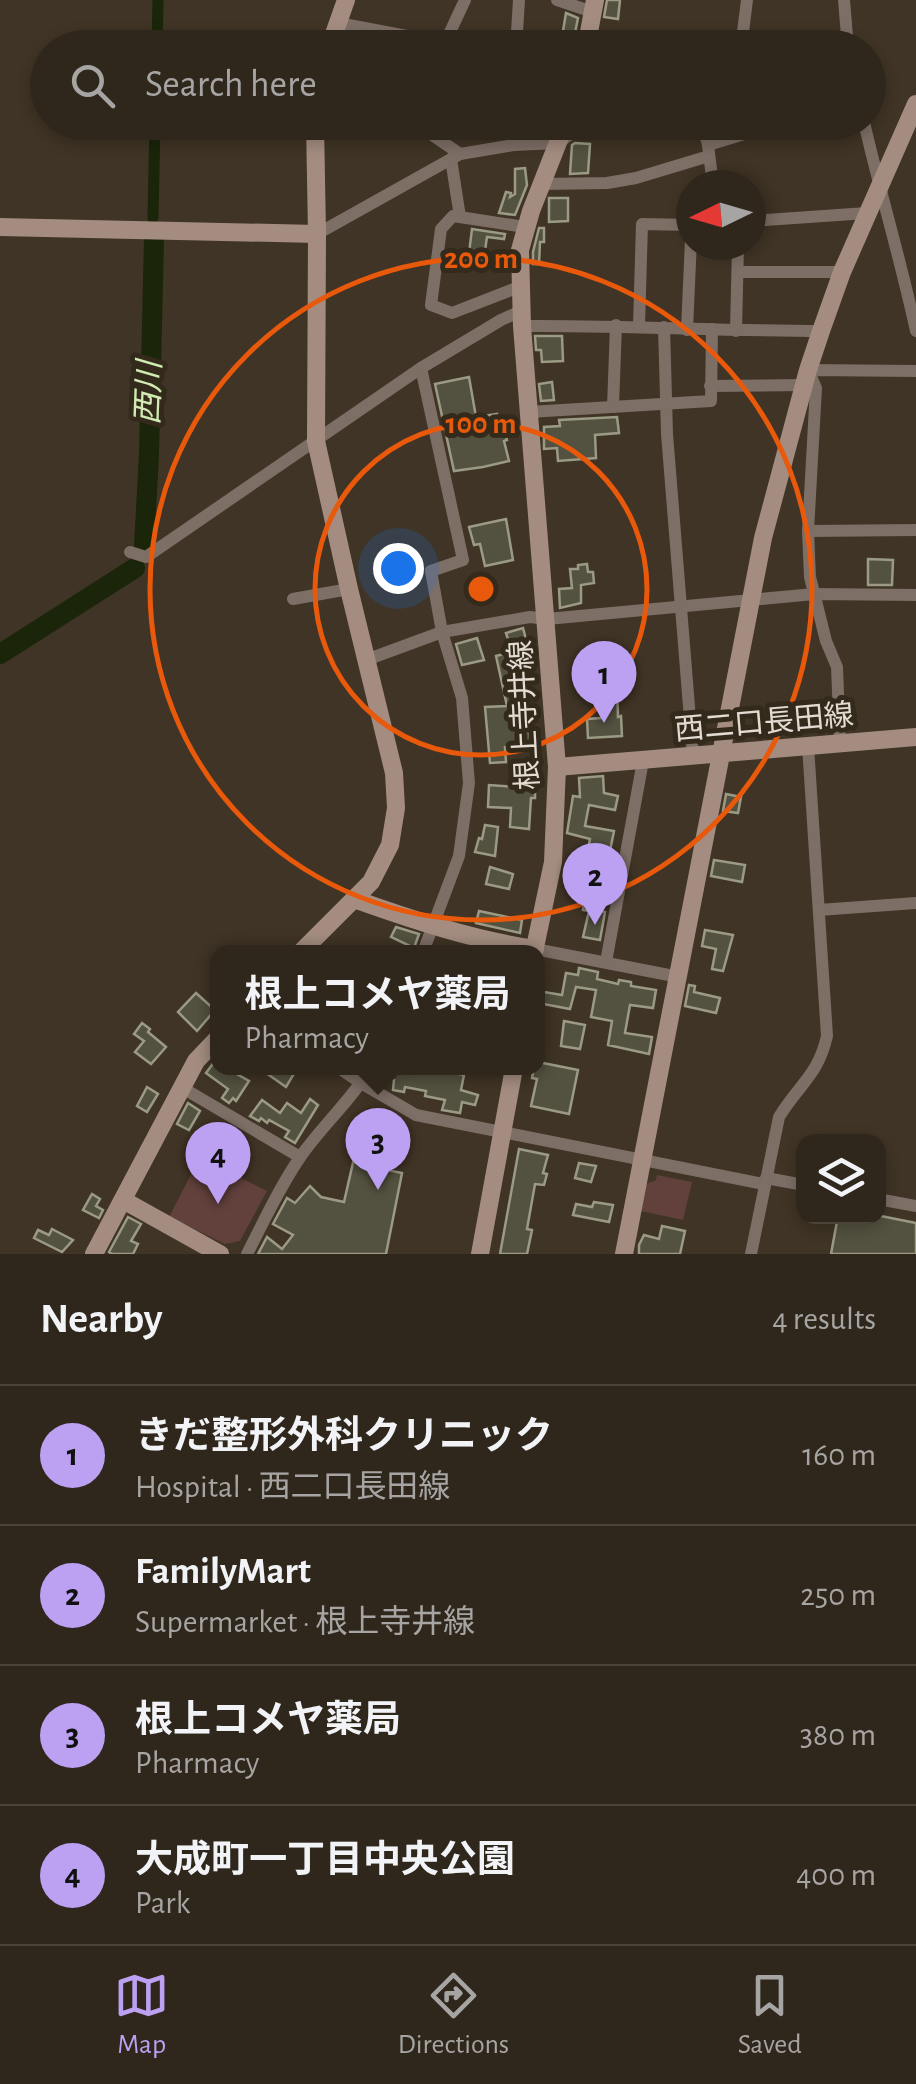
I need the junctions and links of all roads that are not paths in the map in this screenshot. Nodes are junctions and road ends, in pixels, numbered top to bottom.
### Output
1 (346, 0) edge
2 (465, 0) edge
3 (519, 0) edge
4 (557, 0) edge
5 (747, 0) edge
6 (844, 0) edge
7 (594, 6) edge
8 (347, 25) junction
9 (343, 30) edge
10 (349, 30) edge
11 (371, 30) edge
12 (451, 30) edge
13 (517, 30) edge
14 (743, 30) edge
15 (846, 30) edge
16 (916, 104) edge
17 (911, 130) edge
18 (315, 140) edge
19 (439, 140) edge
20 (514, 140) edge
21 (559, 140) edge
22 (564, 140) edge
23 (706, 140) edge
24 (736, 140) edge
25 (868, 140) edge
26 (558, 144) junction
27 (514, 145) junction
28 (709, 151) junction
29 (456, 157) junction
30 (711, 170) edge
31 (542, 184) junction
32 (879, 187) junction
33 (867, 213) junction
34 (460, 217) junction
35 (766, 220) edge
36 (676, 224) edge
37 (0, 226) edge
38 (525, 227) junction
39 (318, 234) junction
40 (690, 260) edge
41 (738, 260) edge
42 (909, 265) edge
43 (738, 272) junction
44 (842, 272) junction
45 (520, 287) junction
46 (521, 318) junction
47 (616, 325) junction
48 (639, 326) junction
49 (664, 327) junction
50 (687, 330) junction
51 (712, 330) junction
52 (736, 331) junction
53 (821, 331) junction
54 (916, 331) edge
55 (421, 368) junction
56 (916, 370) edge
57 (806, 378) junction
58 (710, 386) junction
59 (665, 404) junction
60 (613, 407) junction
61 (529, 412) junction
62 (316, 441) junction
63 (916, 530) edge
64 (808, 531) junction
65 (130, 552) dead end
66 (349, 589) junction
67 (814, 594) junction
68 (916, 595) edge
69 (293, 599) dead end
70 (750, 602) junction
71 (680, 606) junction
72 (547, 618) junction
73 (442, 632) junction
74 (366, 660) junction
75 (916, 736) edge
76 (840, 744) junction
77 (808, 746) junction
78 (722, 754) junction
79 (693, 756) junction
80 (643, 761) junction
81 (558, 767) junction
82 (354, 899) junction
83 (916, 903) edge
84 (818, 910) junction
85 (432, 925) junction
86 (307, 945) edge
87 (425, 945) edge
88 (507, 945) edge
89 (535, 945) edge
90 (545, 953) edge
91 (606, 962) junction
92 (679, 977) junction
93 (210, 1046) edge
94 (349, 1075) edge
95 (366, 1075) edge
96 (513, 1075) edge
97 (361, 1083) junction
98 (181, 1087) junction
99 (503, 1133) junction
100 (300, 1157) junction
101 (640, 1160) junction
102 (765, 1181) junction
103 (796, 1184) edge
104 (123, 1200) junction
105 (886, 1200) edge
106 (916, 1206) edge
107 (94, 1254) edge
108 (220, 1254) edge
109 (247, 1254) edge
110 (480, 1254) edge
111 (624, 1254) edge
112 (751, 1254) edge

1 - 8 street
2 - 12 street
3 - 13 street
4 - 7 street
5 - 14 street
6 - 15 street
8 - 9 street
8 - 10 street
8 - 11 street
16 - 17 street
17 - 32 street
18 - 39 street
19 - 29 street
20 - 27 street
21 - 26 street, 根上寺井線
22 - 26 street
23 - 28 street
24 - 28 street
25 - 32 street
26 - 27 street
26 - 31 street, 根上寺井線
27 - 29 street
28 - 30 street
28 - 31 street
29 - 34 street
29 - 39 street
31 - 38 street, 根上寺井線
32 - 33 street
32 - 42 street
33 - 35 street
33 - 44 street
34 - 38 street
34 - 45 street
36 - 48 street
37 - 39 street
38 - 45 street, 根上寺井線
39 - 62 street
40 - 50 street
41 - 43 street
42 - 54 street
43 - 44 street
43 - 52 street
44 - 53 street
45 - 46 street, 根上寺井線
46 - 47 street
46 - 55 street
46 - 61 street, 根上寺井線
47 - 48 street
47 - 60 street
48 - 49 street
49 - 50 street
49 - 59 street
50 - 51 street
51 - 52 street
51 - 58 street
52 - 53 street
53 - 57 street
55 - 62 street
55 - 73 street
56 - 57 street
57 - 58 street
57 - 64 street
57 - 70 street
58 - 59 street
59 - 60 street
59 - 71 street
60 - 61 street
61 - 72 street, 根上寺井線
62 - 65 street
62 - 66 street
63 - 64 street
64 - 67 street
66 - 69 street
66 - 74 street
67 - 68 street
67 - 70 street
67 - 76 street
70 - 71 street
70 - 78 street
71 - 72 street
71 - 79 street
72 - 73 street
72 - 81 street, 根上寺井線
73 - 74 street
73 - 85 street
74 - 82 street
75 - 76 street, 西二口長田線
76 - 77 street, 西二口長田線
77 - 78 street, 西二口長田線
77 - 84 street
78 - 79 street, 西二口長田線
78 - 92 street
79 - 80 street, 西二口長田線
80 - 81 street, 西二口長田線
80 - 91 street
81 - 89 street, 根上寺井線
82 - 85 street
82 - 86 street
83 - 84 street
84 - 102 street
85 - 87 street
85 - 88 street
90 - 91 street
91 - 92 street
92 - 101 street
93 - 98 street
94 - 97 street
95 - 97 street
96 - 99 street
97 - 99 street
97 - 100 street
98 - 100 street
98 - 104 street
99 - 101 street
99 - 110 street
100 - 109 street
101 - 102 street
101 - 111 street
102 - 103 street
102 - 112 street
104 - 107 street
104 - 108 street
105 - 106 street

